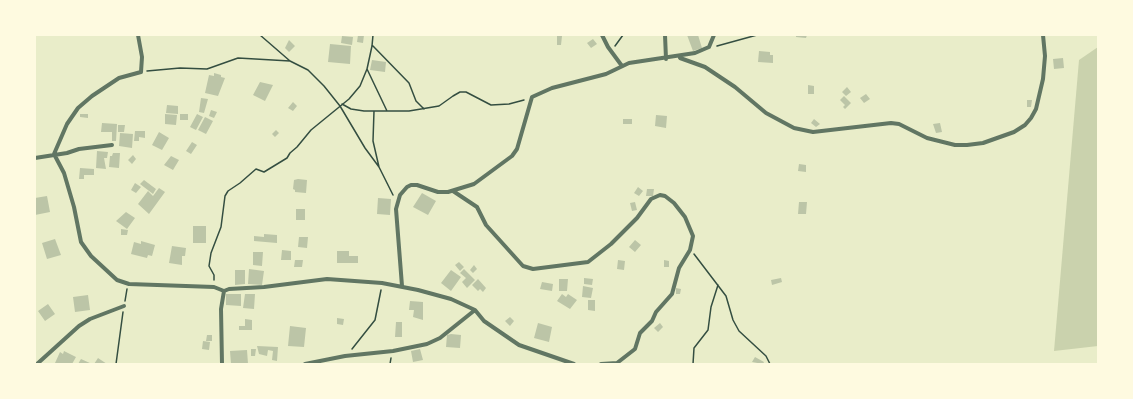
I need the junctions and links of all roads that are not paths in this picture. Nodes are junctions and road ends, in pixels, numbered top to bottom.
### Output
1 (138, 35) edge
2 (602, 35) edge
3 (665, 35) edge
4 (714, 35) edge
5 (1043, 35) edge
6 (678, 57) junction
7 (666, 59) junction
8 (622, 66) junction
9 (112, 145) dead end
10 (54, 154) junction
11 (35, 158) edge
12 (453, 191) junction
13 (402, 286) junction
14 (224, 291) junction
15 (124, 306) road end
16 (475, 310) junction
17 (36, 364) edge
18 (222, 364) edge
19 (305, 364) edge
20 (574, 364) edge
21 (601, 364) edge

1 - 10 street
2 - 8 street
3 - 7 street
4 - 6 street
5 - 6 street
6 - 7 street
7 - 8 street
8 - 12 street
9 - 10 street
10 - 11 street
10 - 14 street
12 - 13 street
12 - 21 street
13 - 14 street
13 - 16 street
14 - 18 street
15 - 17 street
16 - 19 street
16 - 20 street

